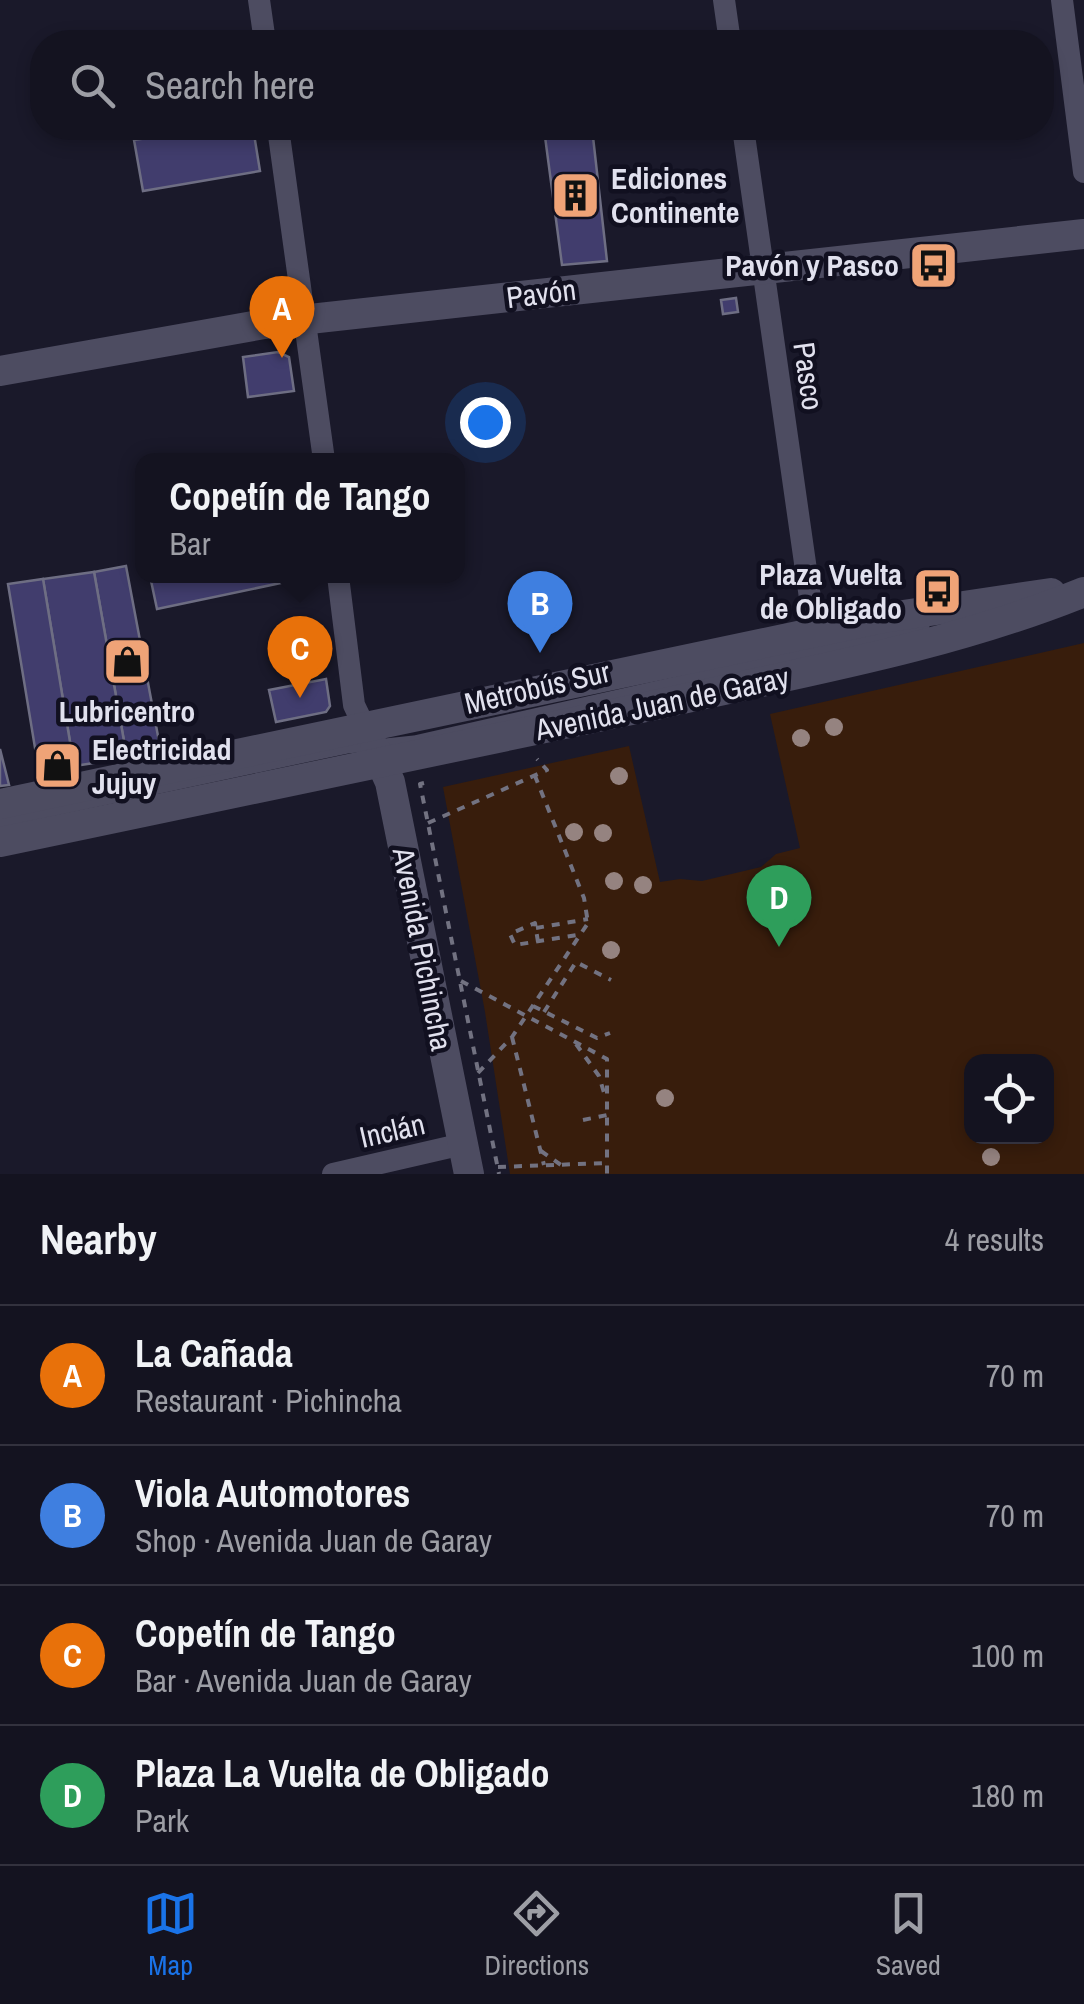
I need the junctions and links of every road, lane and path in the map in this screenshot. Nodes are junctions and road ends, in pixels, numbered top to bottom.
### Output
1 (259, 0) edge
2 (724, 0) edge
3 (1062, 0) edge
4 (264, 30) edge
5 (728, 30) edge
6 (280, 140) edge
7 (745, 140) edge
8 (1084, 172) edge
9 (1084, 234) edge
10 (763, 267) junction
11 (307, 320) junction
12 (0, 371) edge
13 (323, 453) edge
14 (339, 583) edge
15 (1084, 591) edge
16 (815, 632) junction
17 (539, 745) junction
18 (374, 746) junction
19 (535, 776) junction
20 (430, 782) dead end
21 (0, 804) edge
22 (0, 822) edge
23 (428, 823) junction
24 (0, 842) edge
25 (588, 919) junction
26 (536, 928) junction
27 (583, 934) junction
28 (538, 942) junction
29 (460, 980) junction
30 (612, 980) dead end
31 (533, 1006) junction
32 (544, 1012) junction
33 (526, 1016) junction
34 (610, 1033) dead end
35 (512, 1037) junction
36 (572, 1041) junction
37 (500, 1049) junction
38 (517, 1057) junction
39 (478, 1073) junction
40 (607, 1102) junction
41 (607, 1115) junction
42 (583, 1120) dead end
43 (540, 1151) junction
44 (607, 1163) junction
45 (482, 1165) edge
46 (561, 1165) junction
47 (544, 1166) junction
48 (334, 1174) edge
49 (606, 1174) edge

1 - 4 street
2 - 5 street
3 - 8 street
6 - 11 street
7 - 10 street, Pasco
9 - 10 main road, Pavón
10 - 11 main road, Pavón
10 - 16 street, Pasco
11 - 12 main road, Pavón
11 - 13 street
14 - 18 street
15 - 16 main road, Avenida Juan de Garay
15 - 17 main road, Avenida Juan de Garay
15 - 18 lane, Metrobús Sur
16 - 18 main road, Avenida Juan de Garay
17 - 18 main road, Avenida Juan de Garay
17 - 19 path
18 - 21 main road, Avenida Juan de Garay
18 - 22 lane, Metrobús Sur
18 - 24 main road, Avenida Juan de Garay
18 - 45 main road, Avenida Pichincha
19 - 23 path
19 - 25 path
20 - 23 path
23 - 29 path
25 - 26 path
25 - 27 path
26 - 28 path
26 - 28 path
27 - 28 path
27 - 31 path
29 - 33 path
29 - 39 path
30 - 32 path
31 - 32 path
31 - 33 path
32 - 34 path
33 - 35 path
33 - 36 path
35 - 37 path
35 - 38 path
36 - 40 path
36 - 40 path
37 - 38 path
37 - 39 path
38 - 43 path
39 - 45 path
40 - 41 path
41 - 42 path
41 - 44 path
43 - 46 path
43 - 47 path
44 - 46 path
44 - 49 path
45 - 47 path
45 - 48 street, Inclán
46 - 47 path

